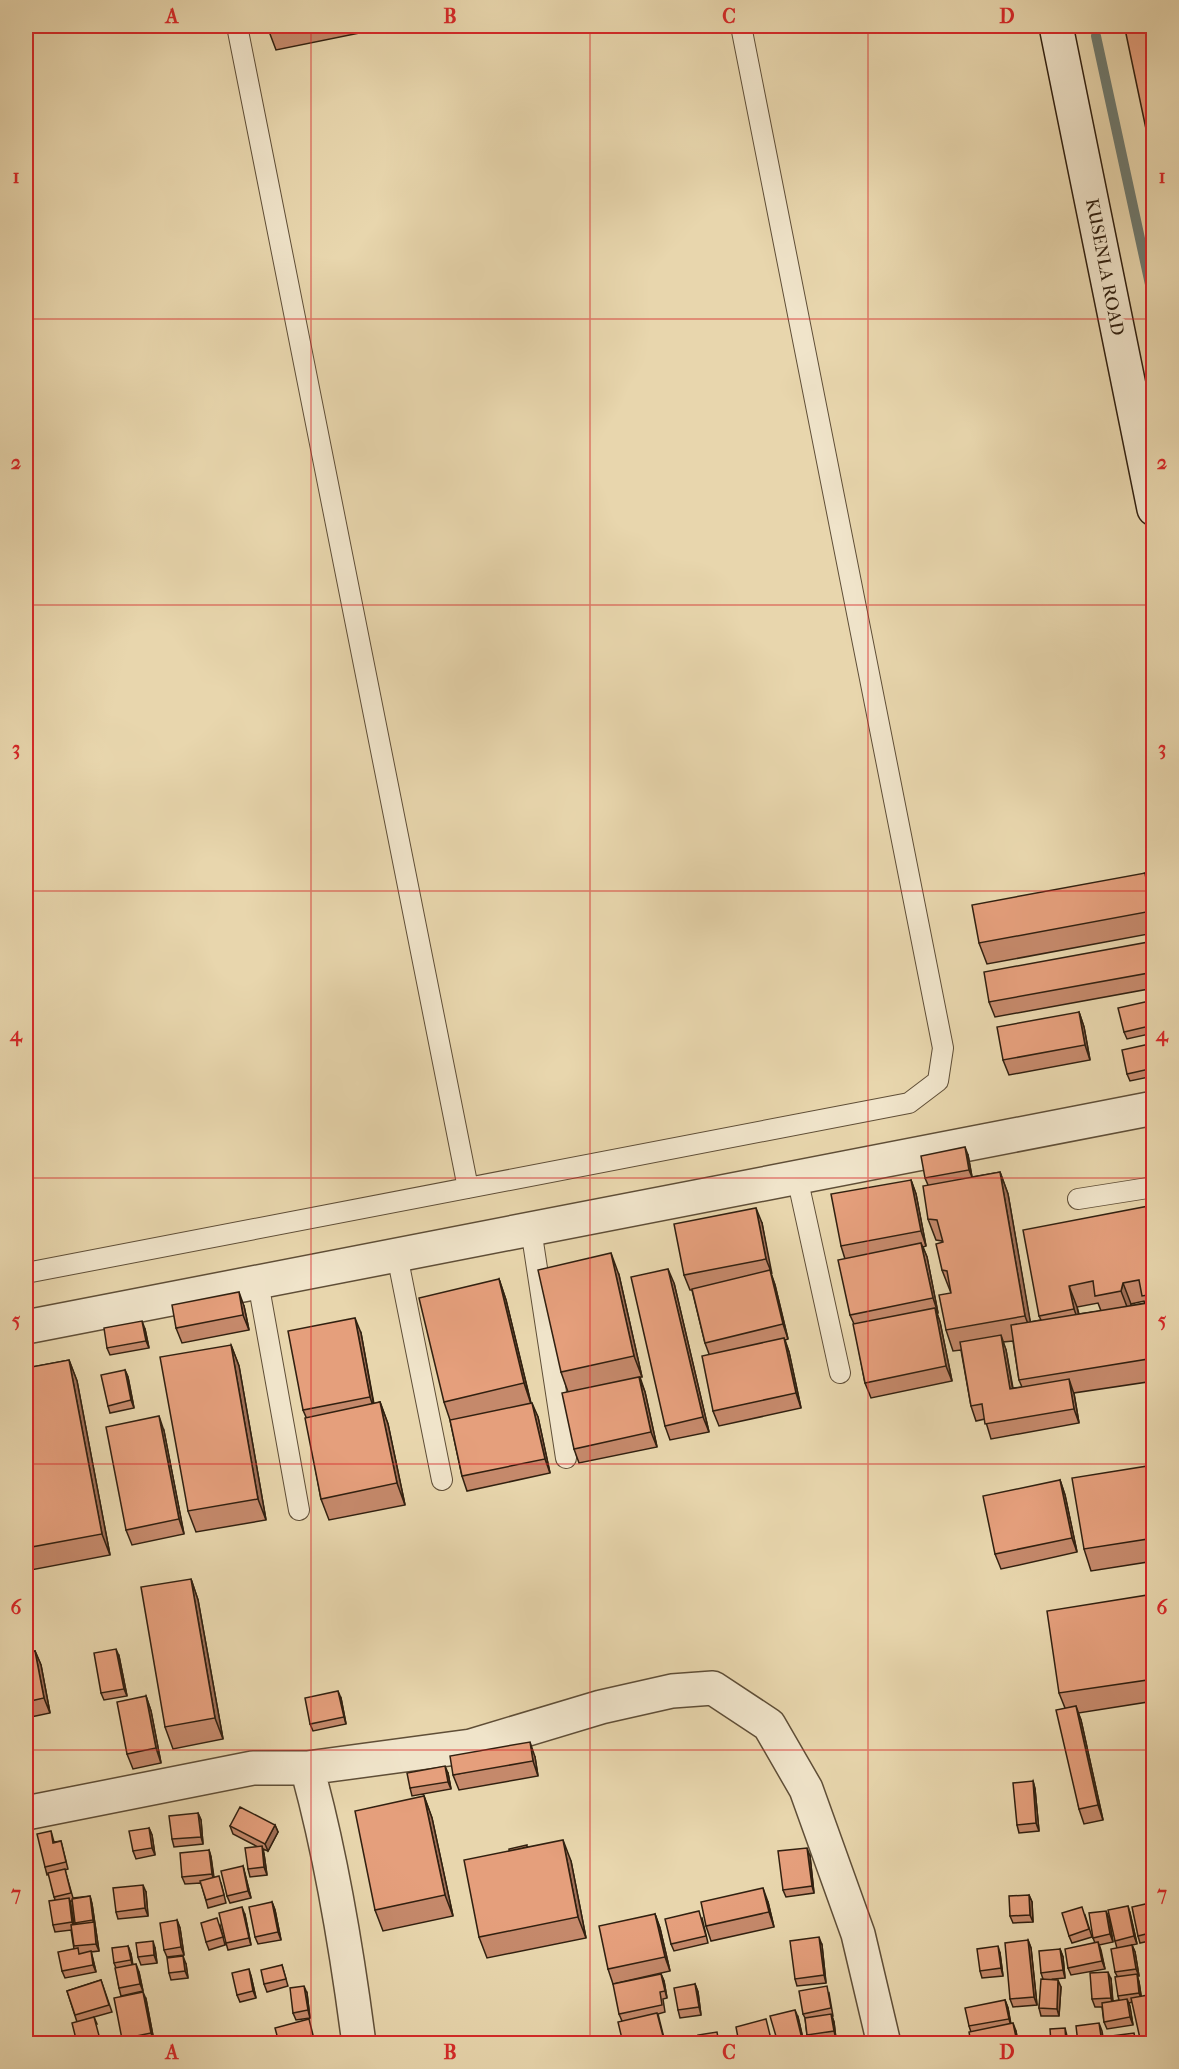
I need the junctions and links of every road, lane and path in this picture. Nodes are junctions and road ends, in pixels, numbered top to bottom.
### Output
1 (237, 26) edge
2 (741, 26) edge
3 (1056, 26) edge
4 (1143, 408) edge
5 (1154, 509) edge
6 (1154, 1108) edge
7 (797, 1177) junction
8 (1154, 1187) edge
9 (468, 1188) junction
10 (1078, 1199) dead end
11 (531, 1229) junction
12 (397, 1255) junction
13 (26, 1273) edge
14 (258, 1282) junction
15 (26, 1327) edge
16 (840, 1373) dead end
17 (566, 1458) dead end
18 (442, 1480) dead end
19 (299, 1510) dead end
20 (307, 1768) junction
21 (26, 1813) edge
22 (359, 2043) edge
23 (884, 2043) edge

1 - 9 lane
2 - 9 lane
3 - 4 street, KUSENLA ROAD
4 - 5 street, KUSENLA ROAD
6 - 7 street
7 - 11 street
7 - 16 lane
8 - 10 lane
9 - 13 lane
11 - 12 street
11 - 17 lane
12 - 14 street
12 - 18 lane
14 - 15 street
14 - 19 lane
20 - 21 street
20 - 22 street
20 - 23 street

